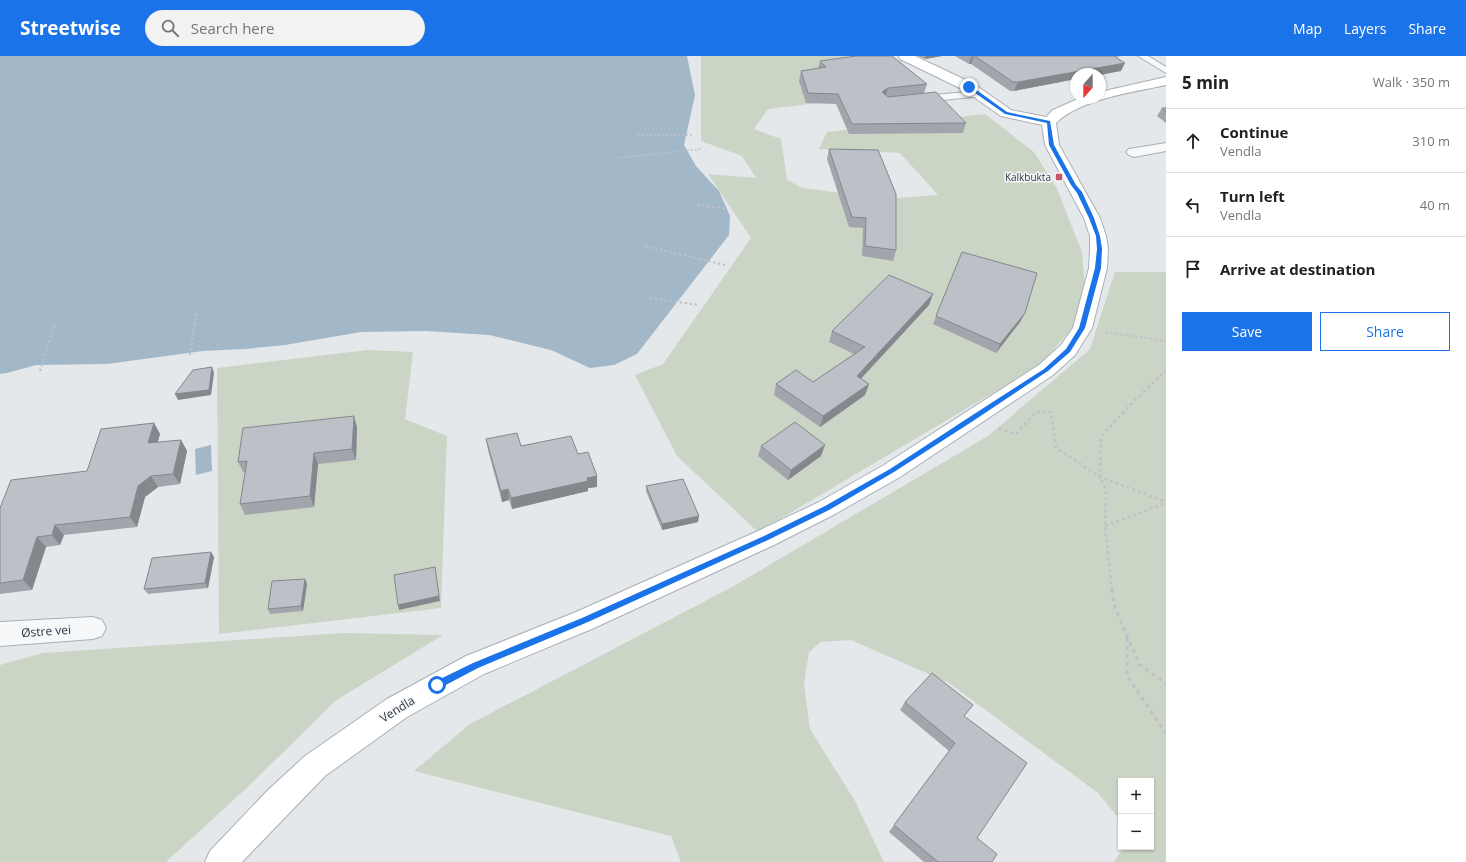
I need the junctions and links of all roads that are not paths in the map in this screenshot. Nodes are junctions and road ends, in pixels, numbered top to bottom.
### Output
1 (905, 56) edge
2 (1142, 56) edge
3 (1166, 70) edge
4 (1166, 81) edge
5 (978, 94) junction
6 (1106, 95) edge
7 (916, 99) edge
8 (1078, 104) edge
9 (1049, 122) junction
10 (1166, 147) edge
11 (1134, 152) dead end
12 (93, 628) dead end
13 (0, 634) edge
14 (221, 862) edge

1 - 5 street
2 - 3 lane
4 - 6 street
5 - 7 lane
5 - 9 street
8 - 9 street
9 - 14 street, Vendla
10 - 11 street
12 - 13 street, Østre vei

